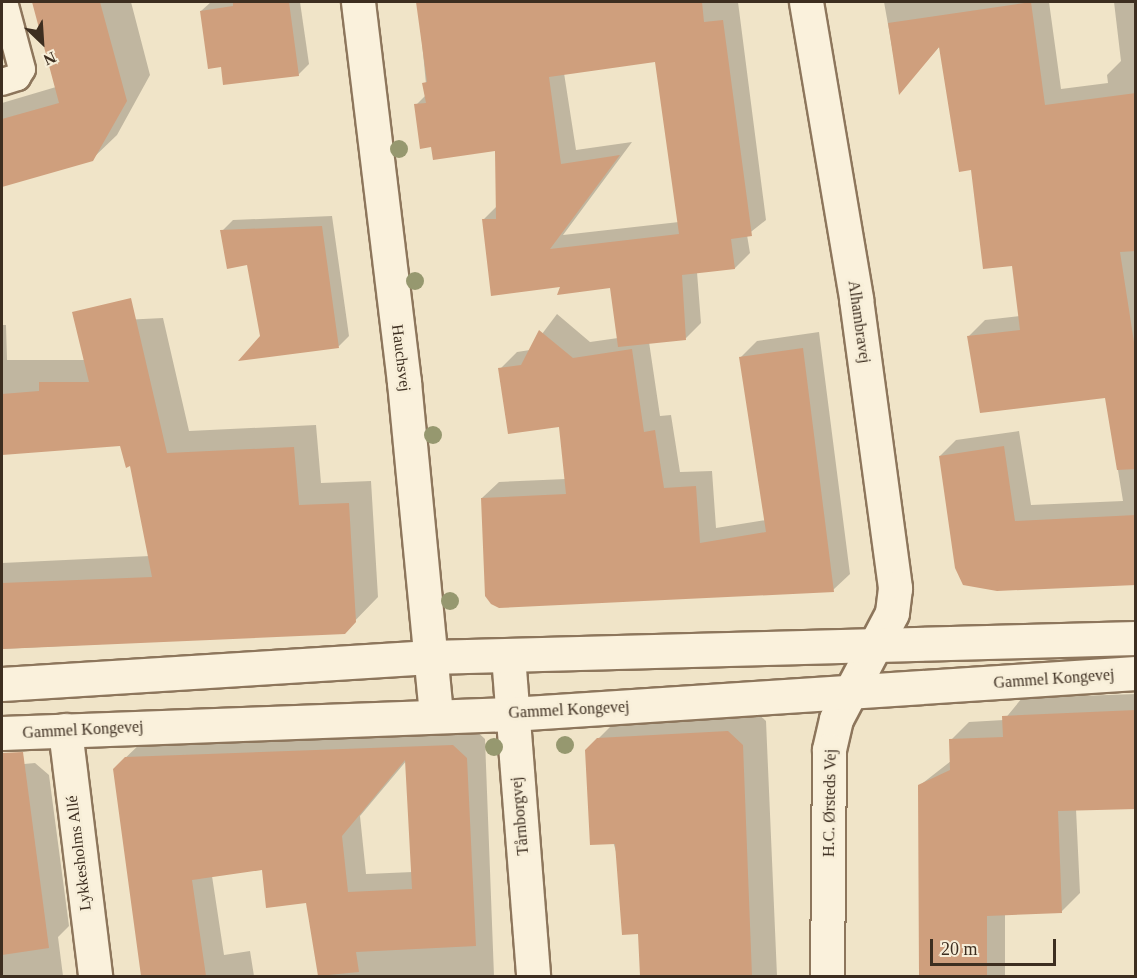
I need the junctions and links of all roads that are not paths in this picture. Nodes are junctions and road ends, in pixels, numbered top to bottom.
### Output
1 (358, 2) edge
2 (806, 2) edge
3 (4, 10) edge
4 (2, 82) edge
5 (1136, 638) edge
6 (879, 642) junction
7 (508, 656) junction
8 (430, 657) junction
9 (1136, 673) edge
10 (2, 684) edge
11 (847, 694) junction
12 (511, 714) junction
13 (436, 715) junction
14 (65, 730) junction
15 (2, 733) edge
16 (95, 976) edge
17 (533, 976) edge
18 (827, 976) edge

1 - 8 street, Hauchsvej
2 - 6 street, Alhambravej
3 - 4 lane
5 - 6 street
6 - 7 street
6 - 11 street, H.C. Ørsteds Vej
7 - 8 street
7 - 12 street, Tårnborgvej
8 - 10 street
8 - 13 street, Hauchsvej
9 - 11 street, Gammel Kongevej
11 - 12 street, Gammel Kongevej
11 - 18 street, H.C. Ørsteds Vej
12 - 13 street, Gammel Kongevej
12 - 17 street, Tårnborgvej
13 - 14 street, Gammel Kongevej
14 - 15 street, Gammel Kongevej
14 - 16 street, Lykkesholms Allé

